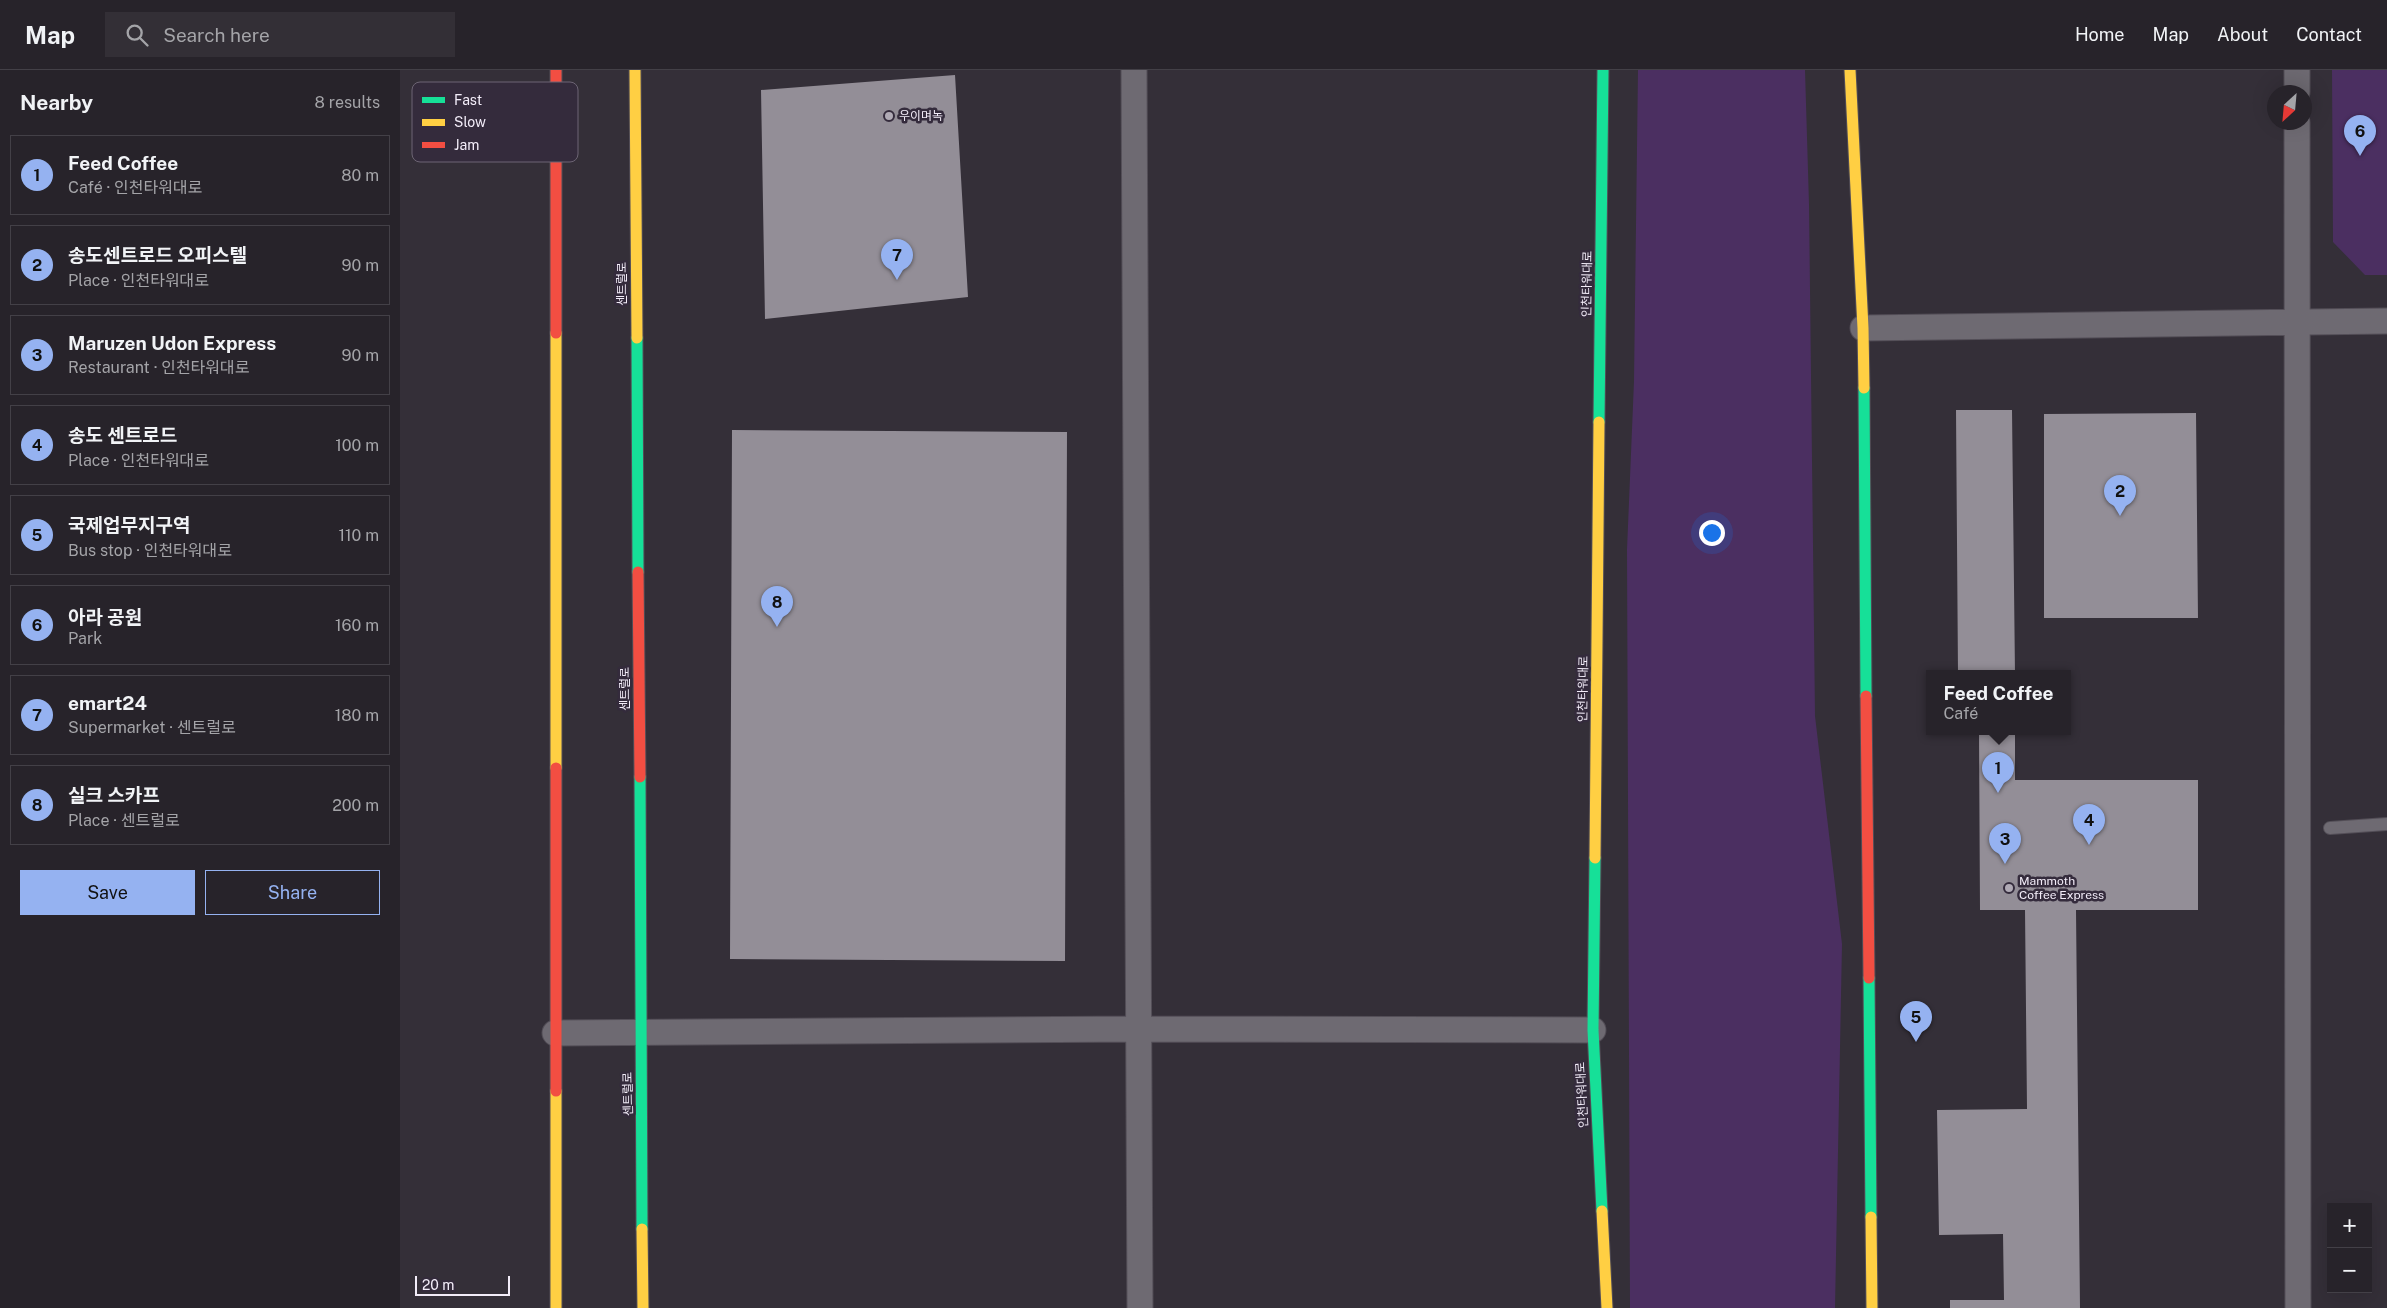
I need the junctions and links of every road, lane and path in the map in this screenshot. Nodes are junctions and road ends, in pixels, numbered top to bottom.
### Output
1 (635, 70) edge
2 (1134, 70) edge
3 (1603, 70) edge
4 (1850, 70) edge
5 (2297, 70) edge
6 (2297, 85) edge
7 (2297, 130) edge
8 (556, 162) edge
9 (2387, 321) edge
10 (2298, 322) junction
11 (1862, 328) junction
12 (2387, 824) edge
13 (2330, 828) dead end
14 (1139, 1029) junction
15 (1593, 1030) junction
16 (641, 1032) junction
17 (555, 1033) junction
18 (556, 1308) edge
19 (643, 1308) edge
20 (1140, 1308) edge
21 (1607, 1308) edge
22 (1872, 1308) edge
23 (2298, 1308) edge

1 - 16 main road, 센트럴로
2 - 14 street
3 - 15 main road, 인천타워대로
4 - 11 main road
5 - 6 street
7 - 10 street
8 - 17 main road
9 - 10 street
10 - 11 street
10 - 23 street
11 - 22 main road
12 - 13 lane
14 - 15 street
14 - 16 street
14 - 20 street
15 - 21 main road, 인천타워대로
16 - 17 street
16 - 19 main road, 센트럴로
17 - 18 main road

